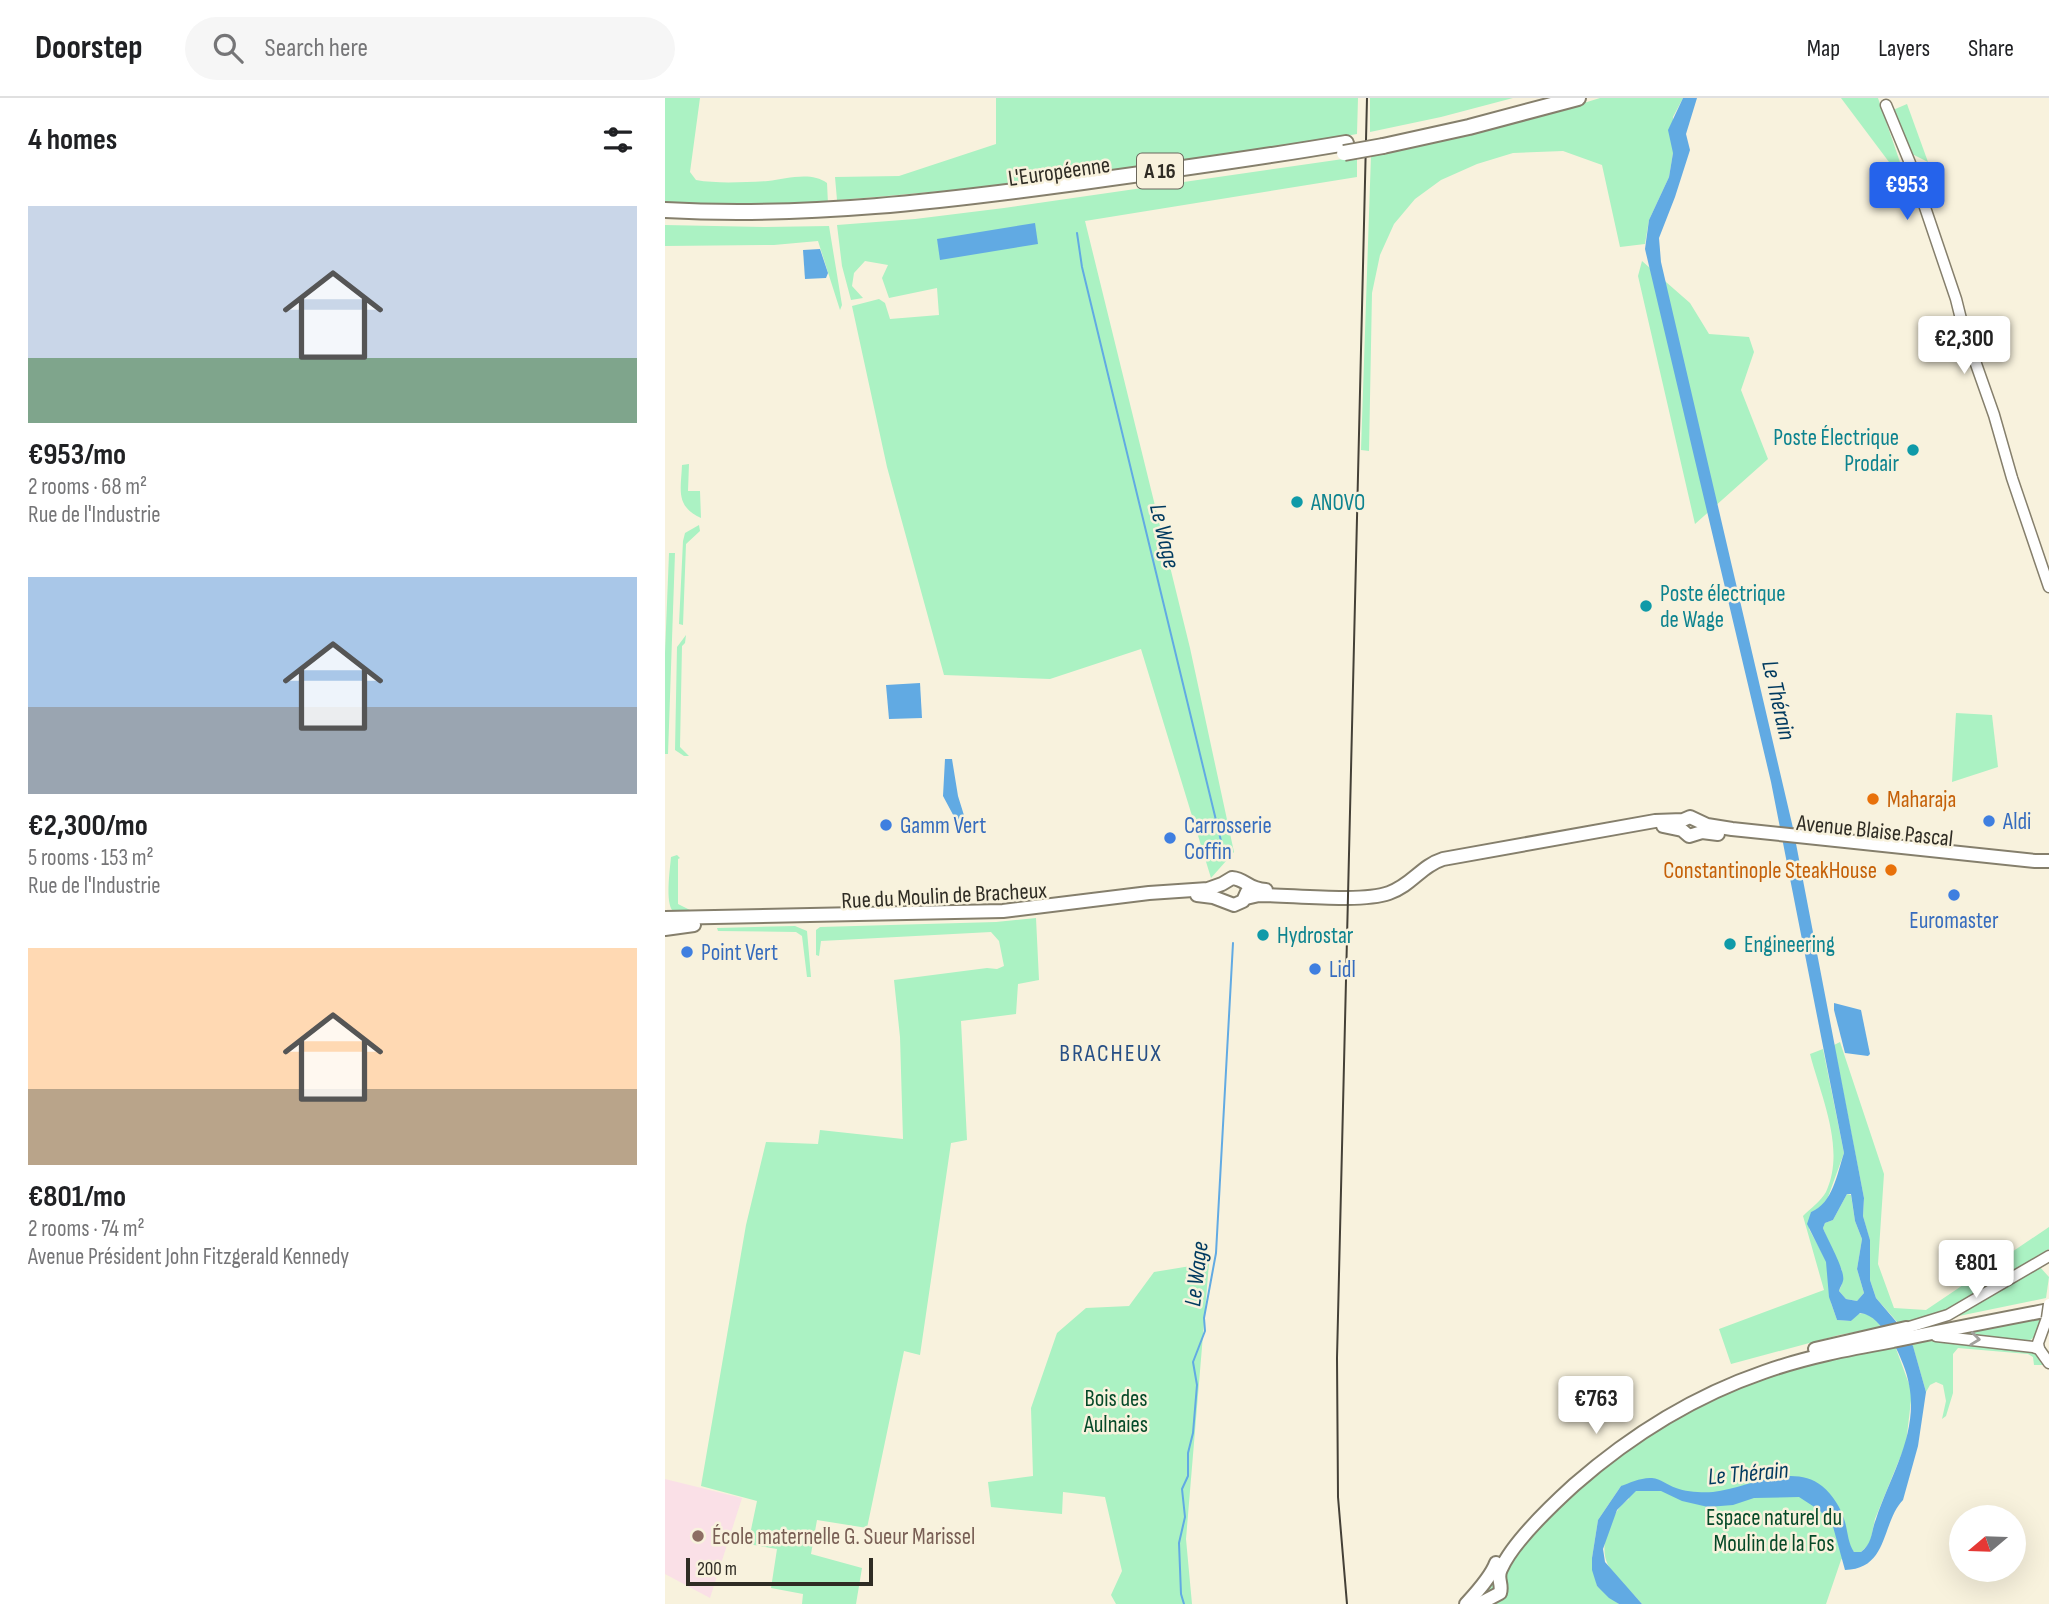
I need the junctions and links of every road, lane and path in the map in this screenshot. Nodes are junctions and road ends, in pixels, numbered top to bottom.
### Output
1 (1547, 98) edge
2 (1578, 98) edge
3 (1885, 101) edge
4 (1383, 141) junction
5 (1345, 148) junction
6 (665, 210) edge
7 (665, 219) edge
8 (1994, 415) junction
9 (2049, 567) edge
10 (2049, 587) edge
11 (1800, 839) junction
12 (2049, 861) edge
13 (2049, 867) edge
14 (1223, 884) junction
15 (1246, 891) junction
16 (1109, 901) junction
17 (1224, 901) junction
18 (1055, 908) junction
19 (665, 918) edge
20 (665, 929) edge
21 (2048, 1258) edge
22 (2049, 1303) edge
23 (2048, 1319) edge
24 (1909, 1332) junction
25 (1888, 1336) junction
26 (2044, 1346) edge
27 (2049, 1363) edge
28 (1487, 1590) edge
29 (1467, 1604) edge

1 - 4 highway, L'Européenne / A 16
2 - 4 highway, L'Européenne / A 16
3 - 8 street
4 - 5 highway, L'Européenne / A 16
5 - 6 highway, L'Européenne / A 16
5 - 7 highway, L'Européenne / A 16
8 - 9 street
8 - 10 street
11 - 12 main road, Avenue Blaise Pascal
11 - 13 main road, Avenue Blaise Pascal
11 - 15 main road, Avenue Blaise Pascal
14 - 15 main road
14 - 16 main road, Rue du Moulin de Bracheux
14 - 17 main road
15 - 17 main road
16 - 17 main road, Rue du Moulin de Bracheux
16 - 18 main road, Rue du Moulin de Bracheux
18 - 19 main road, Rue du Moulin de Bracheux
18 - 20 main road, Rue du Moulin de Bracheux
21 - 24 street
22 - 23 street, bridge
22 - 24 main road
23 - 24 main road
23 - 26 street
24 - 25 main road
24 -> 26 street
25 - 28 main road
25 - 28 main road
26 - 27 street
28 - 29 main road

